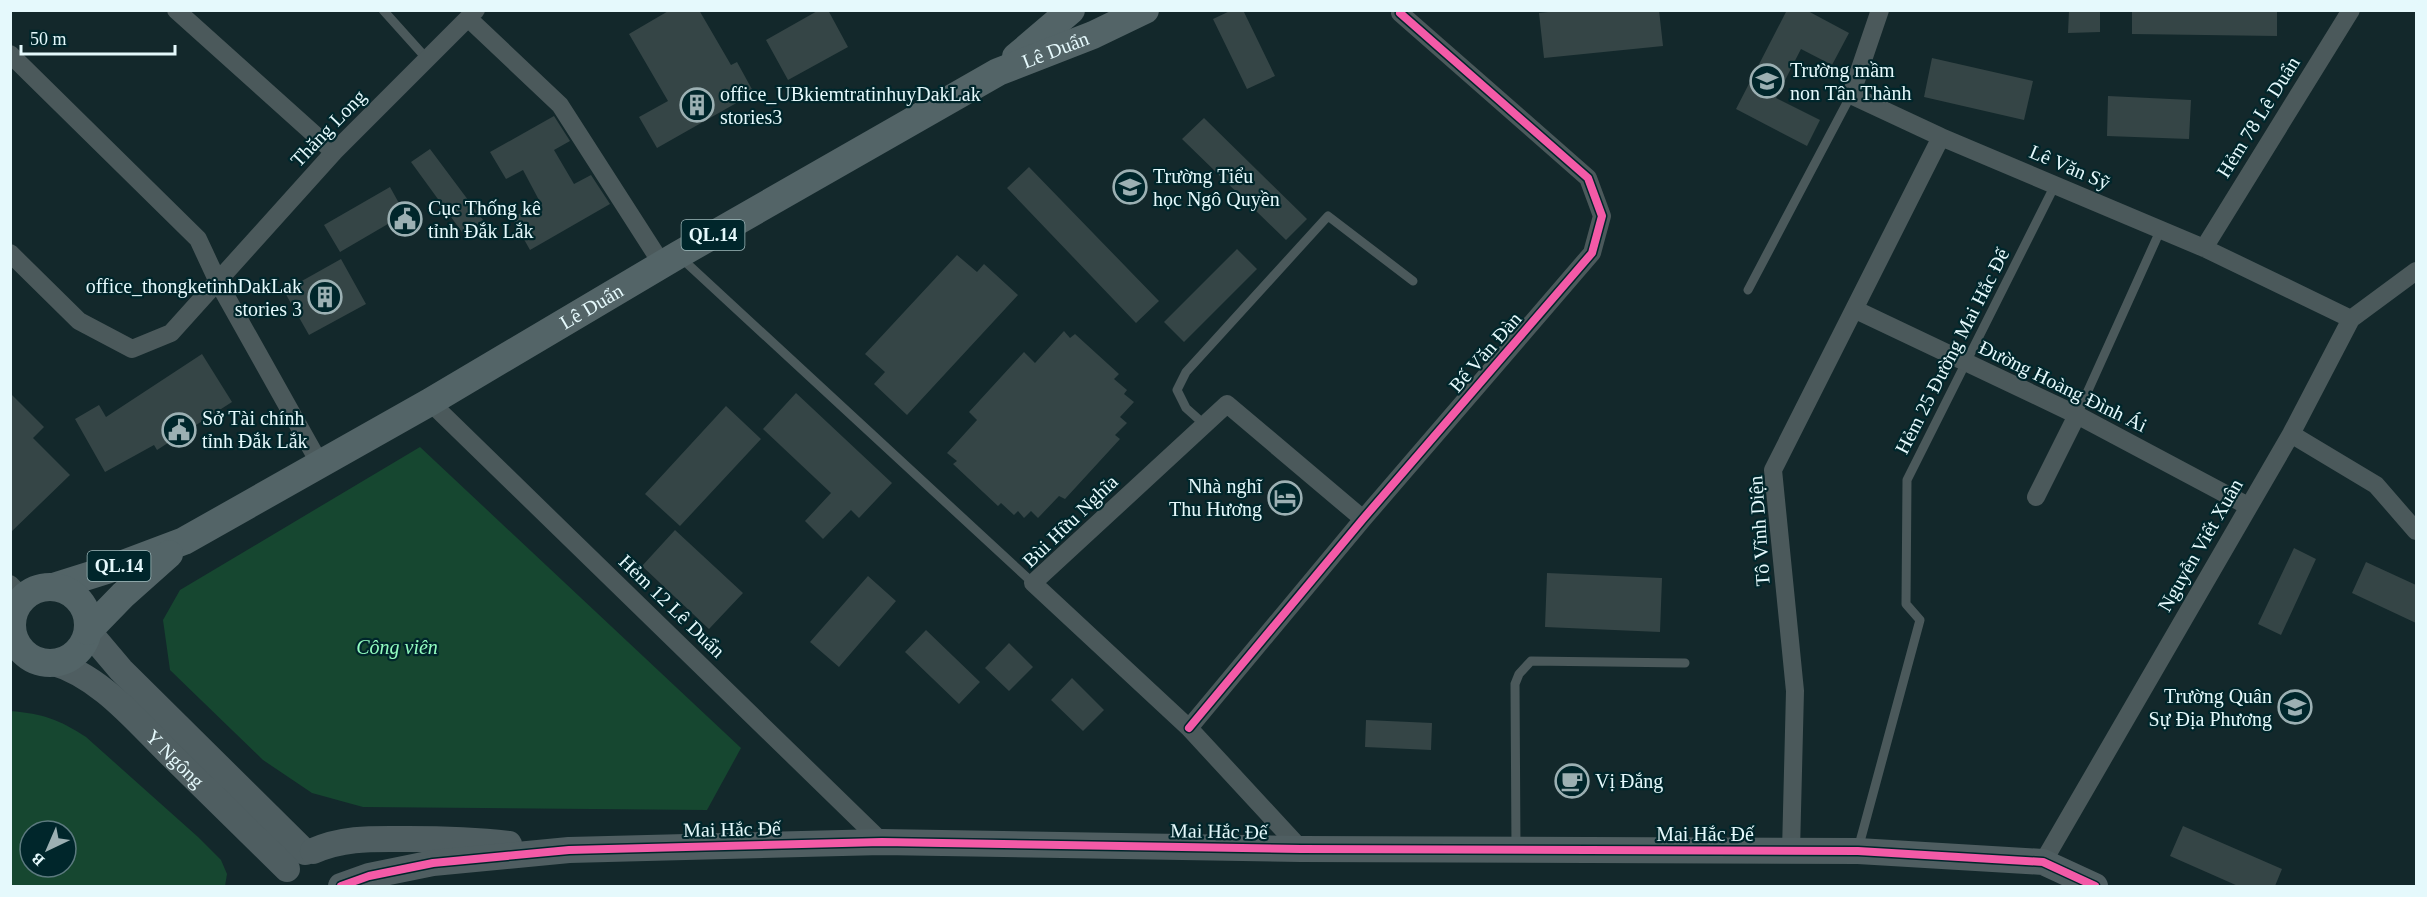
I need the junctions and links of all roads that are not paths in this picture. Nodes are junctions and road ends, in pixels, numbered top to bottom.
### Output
1 (176, 10) edge
2 (383, 10) edge
3 (1071, 10) edge
4 (1145, 10) edge
5 (1401, 10) edge
6 (1880, 10) edge
7 (2351, 10) edge
8 (472, 14) edge
9 (10, 54) edge
10 (427, 59) junction
11 (998, 72) junction
12 (1851, 95) junction
13 (1941, 137) junction
14 (334, 152) junction
15 (2055, 185) junction
16 (2160, 231) junction
17 (2204, 248) junction
18 (10, 253) edge
19 (670, 260) junction
20 (2415, 276) edge
21 (1413, 281) dead end
22 (218, 282) junction
23 (1748, 290) dead end
24 (1856, 310) junction
25 (2350, 319) junction
26 (1966, 363) junction
27 (430, 402) junction
28 (2077, 415) junction
29 (1205, 425) junction
30 (2291, 434) junction
31 (320, 464) junction
32 (2036, 497) dead end
33 (2248, 506) junction
34 (1363, 519) junction
35 (2416, 531) edge
36 (184, 541) junction
37 (1033, 583) junction
38 (53, 587) junction
39 (17, 591) edge
40 (12, 626) edge
41 (88, 631) junction
42 (46, 662) junction
43 (1685, 663) dead end
44 (10, 667) edge
45 (1188, 728) junction
46 (187, 753) junction
47 (882, 842) junction
48 (1301, 849) junction
49 (569, 850) junction
50 (1516, 850) junction
51 (1791, 851) junction
52 (1858, 851) junction
53 (2043, 862) junction
54 (298, 865) edge
55 (339, 886) edge
56 (2095, 886) edge

1 - 14 street
2 - 10 lane
3 - 11 main road, Lê Duẩn / QL.14
4 - 11 main road, Lê Duẩn / QL.14
5 - 34 street, Bế Văn Đàn
6 - 12 street
7 - 17 street, Hẻm 78 Lê Duẩn
8 - 10 street, Thăng Long
8 - 19 street
9 - 22 street
10 - 14 street, Thăng Long
11 - 19 main road, Lê Duẩn / QL.14
12 - 13 street, Lê Văn Sỹ
12 - 23 lane
13 - 15 street, Lê Văn Sỹ
13 - 24 street, Tô Vĩnh Diện
14 - 22 street, Thăng Long
15 - 16 street, Lê Văn Sỹ
15 - 26 lane, Hẻm 25 Đường Mai Hắc Đế
16 - 17 street, Lê Văn Sỹ
16 - 28 lane
17 - 25 street, Lê Văn Sỹ
18 - 22 street, Thăng Long
19 - 27 main road, Lê Duẩn / QL.14
19 - 37 lane
20 - 25 street, Nguyễn Viết Xuân
21 - 29 lane
22 - 31 street
24 - 26 street, Đường Hoàng Đình Ái
24 - 51 street, Tô Vĩnh Diện
25 - 30 street, Nguyễn Viết Xuân
26 - 28 street, Đường Hoàng Đình Ái
26 - 52 lane, Hẻm 25 Đường Mai Hắc Đế
27 - 31 main road, Lê Duẩn / QL.14
27 - 47 street, Hẻm 12 Lê Duẩn
28 - 32 street
28 - 33 street, Đường Hoàng Đình Ái
29 - 34 street, Bùi Hữu Nghĩa
29 - 37 street, Bùi Hữu Nghĩa
30 - 33 street, Nguyễn Viết Xuân
30 - 35 street
31 - 36 main road, Lê Duẩn / QL.14
33 - 53 street, Nguyễn Viết Xuân
34 - 45 street, Bế Văn Đàn
36 - 38 main road, Lê Duẩn / QL.14
36 - 41 main road, Lê Duẩn / QL.14
37 - 45 street, Bùi Hữu Nghĩa
38 - 39 main road
38 - 41 main road
39 - 40 main road
40 - 42 main road
41 - 42 main road
41 - 46 street, Y Ngông
42 - 44 main road
42 - 46 street, Y Ngông
43 - 50 lane
45 - 48 street, Bùi Hữu Nghĩa
46 - 54 street, Y Ngông
47 - 48 street, Mai Hắc Đế
47 - 49 street, Mai Hắc Đế
48 - 50 street, Mai Hắc Đế
49 - 54 street, Mai Hắc Đế
49 - 55 street, Mai Hắc Đế
50 - 51 street, Mai Hắc Đế
51 - 52 street, Mai Hắc Đế
52 - 53 street, Mai Hắc Đế
53 - 56 street, Mai Hắc Đế
54 - 55 street, Y Ngông

